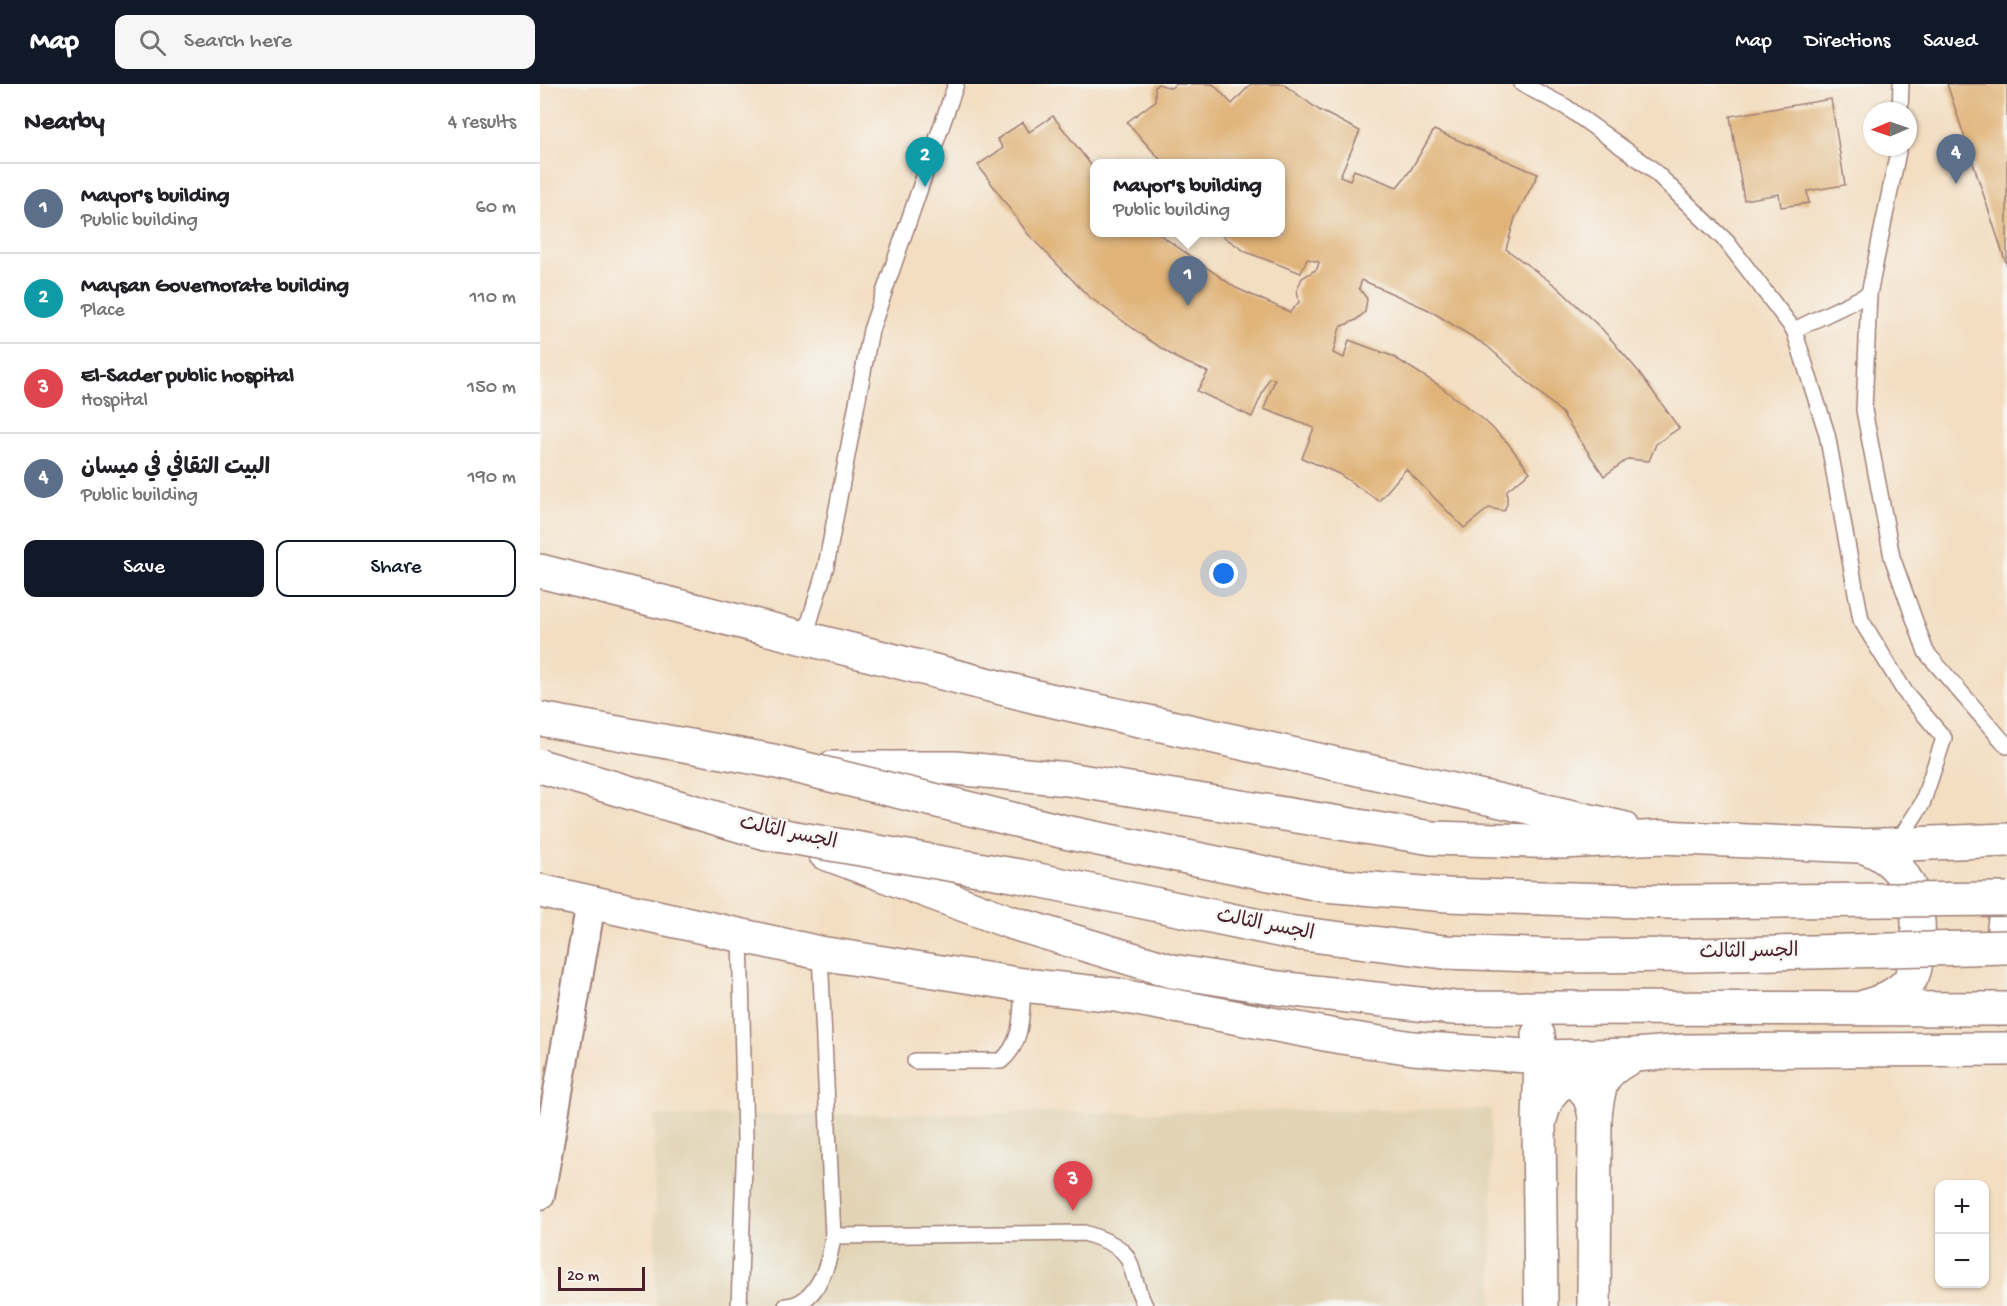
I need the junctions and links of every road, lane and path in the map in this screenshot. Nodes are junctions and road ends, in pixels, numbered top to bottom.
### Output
1 (956, 84) edge
2 (1522, 84) edge
3 (1900, 84) edge
4 (1900, 102) edge
5 (1897, 156) edge
6 (1869, 294) junction
7 (1794, 330) junction
8 (540, 571) edge
9 (804, 637) junction
10 (540, 719) edge
11 (2007, 746) edge
12 (773, 761) junction
13 (540, 766) edge
14 (766, 833) junction
15 (1662, 837) junction
16 (2007, 840) edge
17 (1895, 845) junction
18 (1858, 846) junction
19 (540, 891) edge
20 (2007, 901) edge
21 (591, 903) junction
22 (740, 937) junction
23 (2007, 940) edge
24 (2007, 947) edge
25 (820, 953) junction
26 (1023, 985) junction
27 (1487, 1008) junction
28 (1764, 1009) junction
29 (1851, 1009) junction
30 (2007, 1009) edge
31 (2007, 1049) edge
32 (1769, 1051) junction
33 (1635, 1055) junction
34 (1541, 1057) junction
35 (915, 1061) dead end
36 (1595, 1117) junction
37 (1539, 1122) junction
38 (540, 1195) edge
39 (833, 1236) junction
40 (739, 1306) edge
41 (786, 1306) edge
42 (1145, 1306) edge
43 (1541, 1306) edge
44 (1594, 1306) edge

1 - 9 lane
2 - 7 lane
3 - 4 lane
5 - 6 lane
6 - 7 lane
6 - 11 lane
7 - 17 lane
8 - 9 street
9 - 15 street
10 - 12 street, bridge
12 - 15 street, bridge
12 - 20 street, bridge
13 - 14 street, الجسر الثالث, bridge
14 - 24 street, الجسر الثالث, bridge
14 - 27 street, bridge
15 - 18 street
16 - 17 street
17 - 18 street
18 - 29 street
19 - 21 street
20 - 23 street
21 - 22 street
21 - 38 street
22 - 25 street
22 - 40 lane
25 - 26 street
25 - 39 lane
26 - 34 street
26 - 35 lane
27 - 28 street
27 - 34 street
28 - 29 street
28 - 32 street
29 - 30 street
31 - 32 street
32 - 33 street
33 - 34 street
33 - 36 street
34 - 37 street
36 - 37 street
36 - 44 street
37 - 43 street
39 - 41 lane
39 - 42 lane

